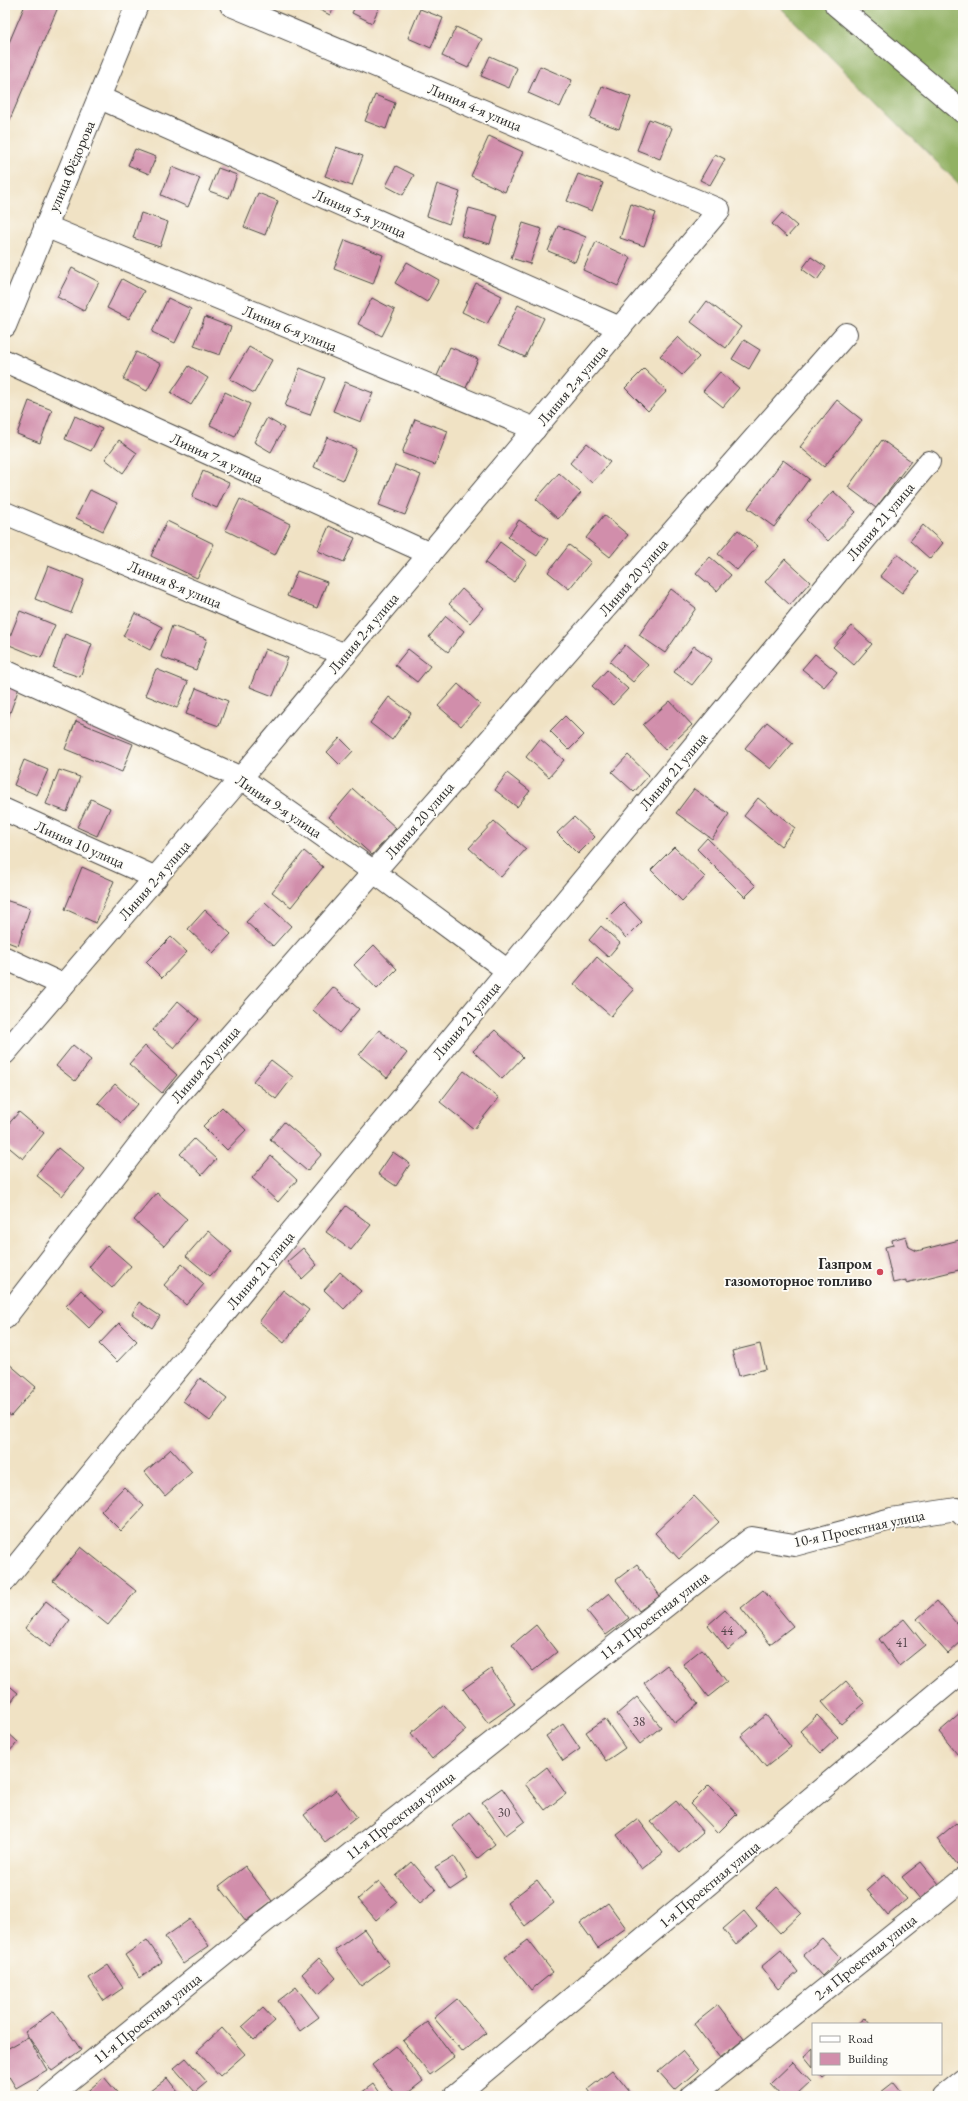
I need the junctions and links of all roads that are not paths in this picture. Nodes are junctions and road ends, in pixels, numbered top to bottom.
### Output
1 (137, 5) edge
2 (231, 5) edge
3 (836, 5) edge
4 (100, 98) junction
5 (963, 112) edge
6 (719, 210) joint
7 (45, 226) junction
8 (5, 326) edge
9 (620, 328) junction
10 (846, 334) dead end
11 (5, 361) edge
12 (535, 429) junction
13 (929, 462) dead end
14 (5, 513) edge
15 (430, 554) junction
16 (345, 655) junction
17 (5, 671) edge
18 (242, 778) junction
19 (5, 810) edge
20 (374, 872) junction
21 (156, 878) junction
22 (5, 958) edge
23 (508, 971) junction
24 (64, 985) junction
25 (5, 1053) edge
26 (5, 1318) edge
27 (963, 1515) edge
28 (752, 1538) joint
29 (5, 1580) edge
30 (963, 1672) edge
31 (963, 1879) edge
32 (963, 2080) edge
33 (50, 2096) edge
34 (455, 2096) edge
35 (692, 2096) edge
36 (944, 2096) edge

1 - 4 street, улица Фёдорова
2 - 6 street, Линия 4-я улица
3 - 5 street
4 - 7 street, улица Фёдорова
4 - 9 street, Линия 5-я улица
6 - 9 street, Линия 2-я улица
7 - 8 street, улица Фёдорова
7 - 12 street, Линия 6-я улица
9 - 12 street, Линия 2-я улица
10 - 20 street, Линия 20 улица
11 - 15 street, Линия 7-я улица
12 - 15 street, Линия 2-я улица
13 - 23 street, Линия 21 улица
14 - 16 street, Линия 8-я улица
15 - 16 street, Линия 2-я улица
16 - 18 street, Линия 2-я улица
17 - 18 street, Линия 9-я улица
18 - 20 street, Линия 9-я улица
18 - 21 street, Линия 2-я улица
19 - 21 street, Линия 10 улица
20 - 23 street, Линия 9-я улица
20 - 26 street, Линия 20 улица
21 - 24 street, Линия 2-я улица
22 - 24 street
23 - 29 street, Линия 21 улица
24 - 25 street, Линия 2-я улица
27 - 28 street, 10-я Проектная улица
28 - 33 street, 11-я Проектная улица
30 - 34 street, 1-я Проектная улица
31 - 35 street, 2-я Проектная улица
32 - 36 street

